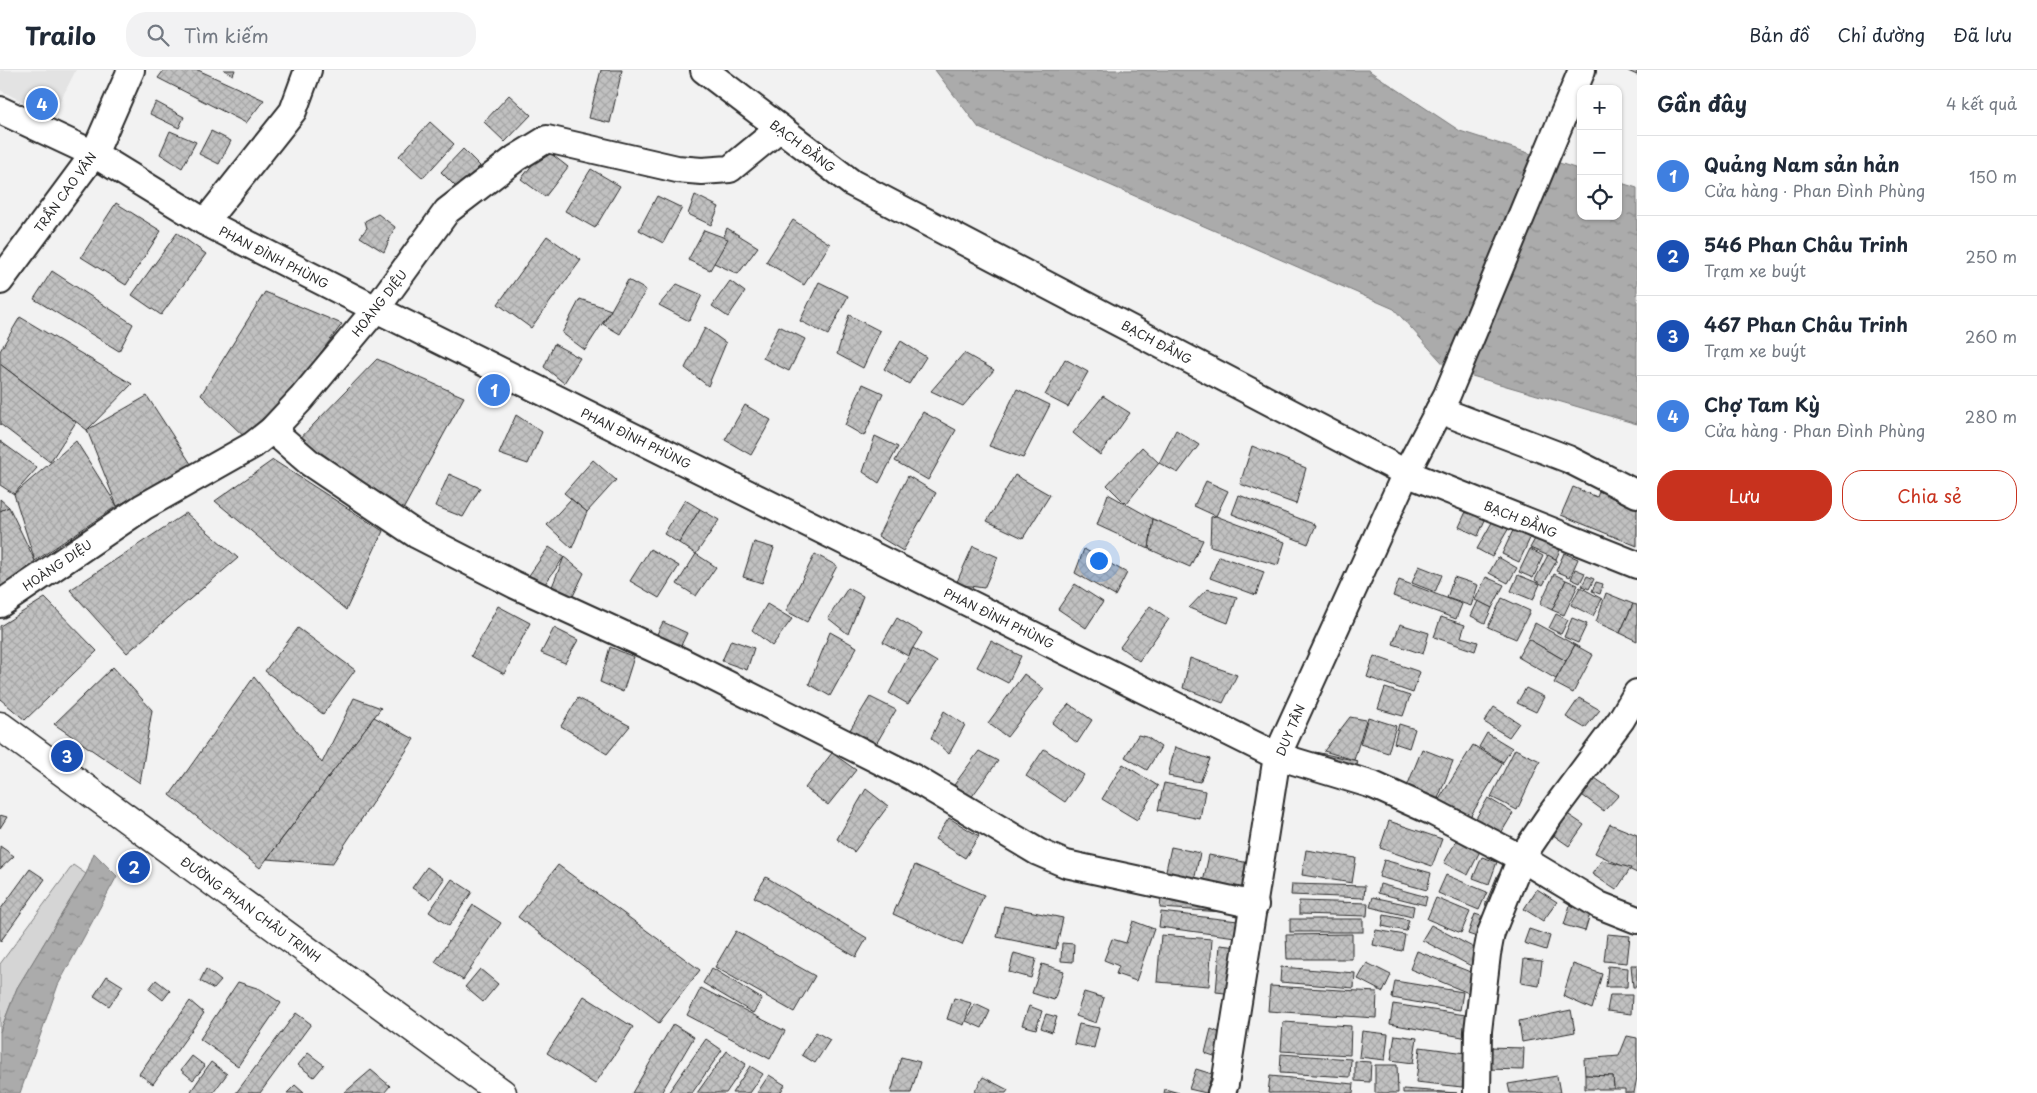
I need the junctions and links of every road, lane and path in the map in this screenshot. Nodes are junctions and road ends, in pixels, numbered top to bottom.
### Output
1 (131, 70) edge
2 (308, 70) edge
3 (704, 70) edge
4 (1579, 78) edge
5 (0, 110) edge
6 (780, 128) junction
7 (94, 154) junction
8 (205, 222) junction
9 (0, 281) edge
10 (376, 309) junction
11 (1443, 402) junction
12 (272, 430) junction
13 (1406, 473) junction
14 (1637, 494) edge
15 (1637, 565) edge
16 (0, 604) edge
17 (1637, 693) edge
18 (0, 726) edge
19 (1277, 756) junction
20 (1521, 858) junction
21 (1255, 905) junction
22 (1637, 920) edge
23 (502, 1093) edge
24 (1221, 1093) edge
25 (1477, 1093) edge

1 - 7 street, TRẦN CAO VÂN
2 - 8 street
3 - 6 street, BẠCH ĐẰNG
4 - 11 street, DUY TÂN
5 - 7 street, PHAN ĐÌNH PHÙNG
6 - 10 street, HOÀNG DIỆU
6 - 13 street, BẠCH ĐẰNG
7 - 8 street, PHAN ĐÌNH PHÙNG
7 - 9 street, TRẦN CAO VÂN
8 - 10 street, PHAN ĐÌNH PHÙNG
10 - 12 street, HOÀNG DIỆU
10 - 19 street, PHAN ĐÌNH PHÙNG
11 - 13 street, DUY TÂN
11 - 14 street
12 - 16 street, HOÀNG DIỆU
12 - 21 street
13 - 15 street, BẠCH ĐẰNG
13 - 19 street, DUY TÂN
17 - 20 street
18 - 23 main road, ĐƯỜNG PHAN CHÂU TRINH
19 - 20 street, PHAN ĐÌNH PHÙNG
19 - 21 street, DUY TÂN
20 - 22 street, PHAN ĐÌNH PHÙNG
20 - 25 street
21 - 24 street, DUY TÂN

